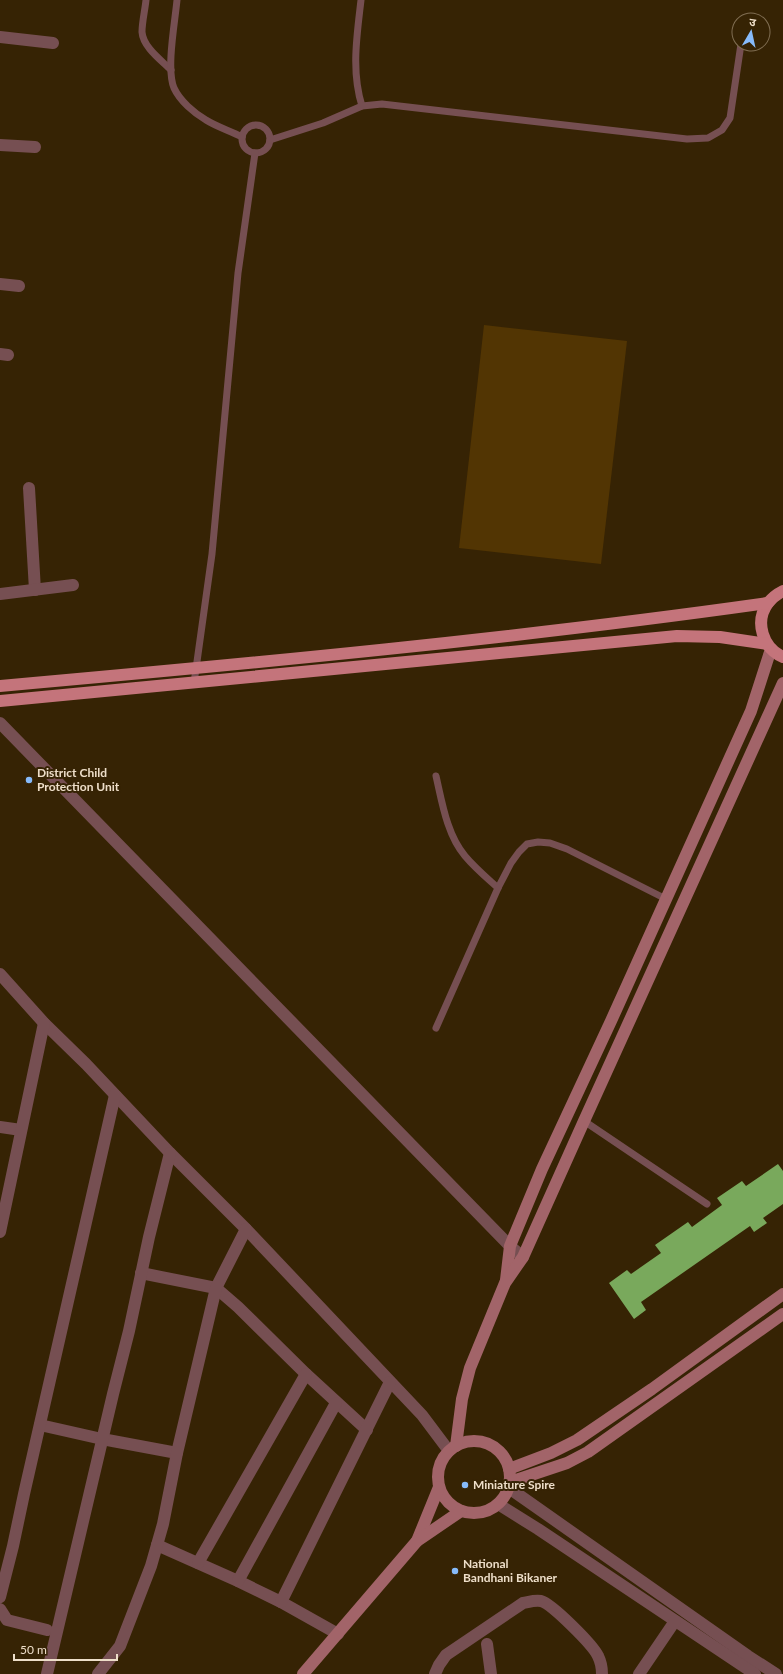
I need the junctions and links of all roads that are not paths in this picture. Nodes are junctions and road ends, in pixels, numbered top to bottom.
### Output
1 (146, 0) edge
2 (177, 0) edge
3 (361, 0) edge
4 (0, 37) edge
5 (53, 43) dead end
6 (740, 52) edge
7 (171, 70) junction
8 (362, 106) junction
9 (242, 136) junction
10 (270, 140) junction
11 (0, 145) edge
12 (35, 147) dead end
13 (255, 153) junction
14 (0, 284) edge
15 (19, 286) dead end
16 (29, 488) dead end
17 (73, 585) dead end
18 (35, 590) junction
19 (783, 591) edge
20 (0, 594) edge
21 (768, 603) junction
22 (769, 647) junction
23 (783, 657) edge
24 (196, 669) junction
25 (194, 683) junction
26 (783, 683) edge
27 (0, 686) edge
28 (0, 700) edge
29 (0, 723) edge
30 (436, 776) dead end
31 (498, 888) junction
32 (666, 899) junction
33 (0, 974) edge
34 (44, 1023) junction
35 (436, 1028) dead end
36 (115, 1095) junction
37 (584, 1120) junction
38 (0, 1127) edge
39 (22, 1130) junction
40 (170, 1153) junction
41 (707, 1204) dead end
42 (246, 1229) junction
43 (0, 1232) edge
44 (510, 1246) junction
45 (523, 1256) junction
46 (141, 1273) junction
47 (505, 1283) junction
48 (216, 1288) junction
49 (783, 1294) edge
50 (783, 1314) edge
51 (306, 1374) junction
52 (390, 1382) junction
53 (336, 1403) junction
54 (40, 1424) junction
55 (367, 1430) junction
56 (102, 1439) junction
57 (453, 1448) junction
58 (177, 1453) junction
59 (509, 1469) junction
60 (509, 1485) junction
61 (439, 1487) junction
62 (498, 1504) junction
63 (461, 1511) junction
64 (417, 1541) junction
65 (157, 1545) junction
66 (198, 1563) junction
67 (238, 1580) junction
68 (0, 1597) edge
69 (281, 1602) junction
70 (0, 1609) edge
71 (675, 1620) junction
72 (47, 1630) dead end
73 (338, 1634) junction
74 (487, 1644) dead end
75 (307, 1673) edge
76 (47, 1674) edge
77 (98, 1674) edge
78 (435, 1674) edge
79 (491, 1674) edge
80 (602, 1674) edge
81 (639, 1674) edge
82 (755, 1674) edge
83 (776, 1674) edge

1 - 7 lane
2 - 7 lane
3 - 8 lane
4 - 5 street
6 - 8 lane
7 - 9 lane
8 - 10 lane
9 - 10 lane
9 - 13 lane
10 - 13 lane
11 - 12 street
13 - 24 lane
14 - 15 street
16 - 18 street
17 - 18 street
18 - 20 street
19 - 21 main road
21 - 22 main road
21 - 24 main road
22 - 23 main road
22 - 25 main road
22 - 32 street
24 - 25 lane
24 - 27 main road
25 - 28 main road
26 - 37 street
29 - 44 street
30 - 31 lane
31 - 32 lane
31 - 35 lane
32 - 44 street
33 - 34 street
34 - 36 street
34 - 39 street
36 - 40 street
36 - 54 street
37 - 41 lane
37 - 45 street
38 - 39 street
39 - 43 street
40 - 42 street
40 - 46 street
42 - 48 street
42 - 52 street
44 - 45 street
44 - 47 street
45 - 47 street
46 - 48 street
46 - 56 street
47 - 57 street
48 - 51 street
48 - 58 street
49 - 59 street
50 - 60 street
51 - 53 street
51 - 66 street
52 - 55 street
52 - 57 street
53 - 55 street
53 - 67 street
54 - 56 street
54 - 68 street
55 - 69 street
56 - 58 street
56 - 76 street
57 - 59 street
57 - 61 street
58 - 65 street
59 - 60 street
60 - 62 street
60 - 83 street
61 - 63 street
61 - 64 street
62 - 63 street
62 - 71 street
63 - 64 street
64 - 73 street
65 - 66 street
65 - 77 street
66 - 67 street
67 - 69 street
69 - 73 street
70 - 72 street
71 - 81 street
71 - 82 street
73 - 75 street
74 - 79 street
78 - 80 street

